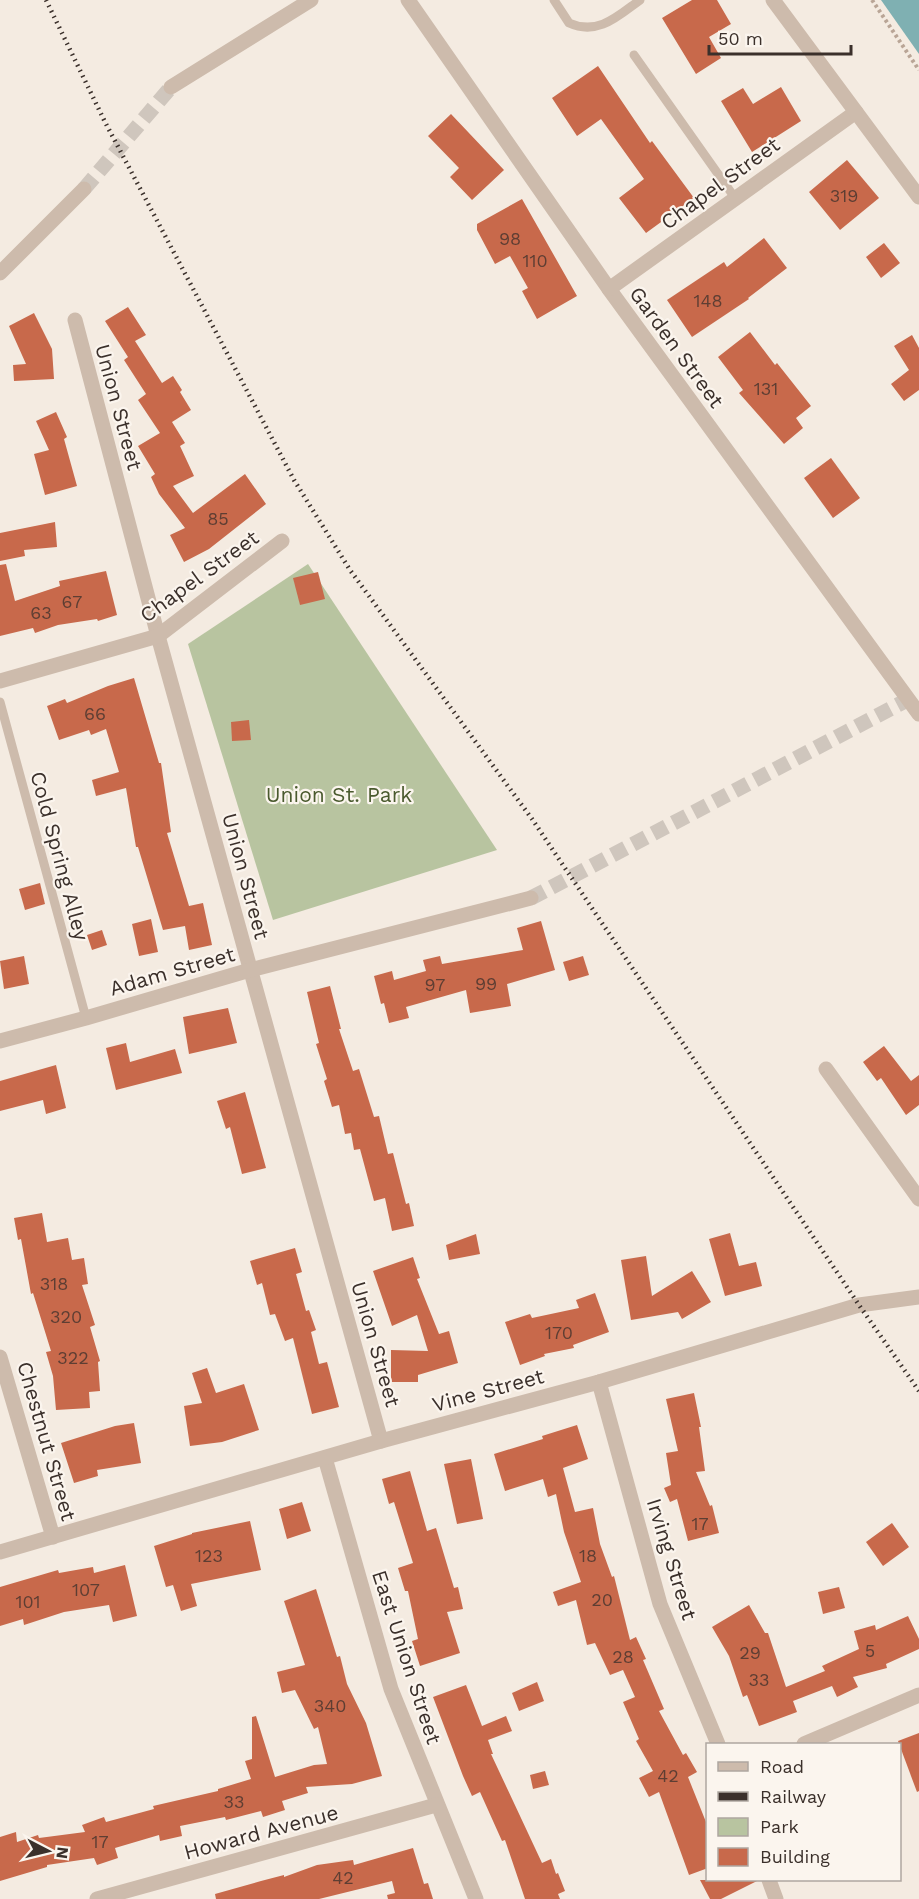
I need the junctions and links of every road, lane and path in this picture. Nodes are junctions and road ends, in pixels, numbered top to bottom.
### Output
1 (311, 0) edge
2 (408, 0) edge
3 (554, 0) edge
4 (640, 0) edge
5 (773, 0) edge
6 (872, 0) edge
7 (634, 55) dead end
8 (919, 70) edge
9 (171, 87) tunnel mouth
10 (856, 112) junction
11 (84, 189) tunnel mouth
12 (919, 197) edge
13 (735, 198) junction
14 (0, 273) edge
15 (609, 289) junction
16 (75, 320) dead end
17 (282, 541) dead end
18 (158, 636) junction
19 (0, 681) edge
20 (914, 696) edge
21 (0, 702) edge
22 (919, 714) edge
23 (531, 898) tunnel mouth
24 (250, 970) junction
25 (86, 1018) junction
26 (0, 1041) edge
27 (826, 1069) dead end
28 (919, 1199) edge
29 (919, 1298) edge
30 (0, 1357) edge
31 (599, 1382) junction
32 (381, 1441) junction
33 (325, 1458) junction
34 (53, 1537) junction
35 (0, 1552) edge
36 (919, 1695) edge
37 (718, 1743) edge
38 (806, 1743) edge
39 (436, 1805) junction
40 (769, 1881) edge
41 (97, 1899) edge
42 (476, 1899) edge
43 (776, 1899) edge

1 - 9 street
2 - 15 street, Garden Street
3 - 4 lane
5 - 10 street
6 - 8 path
7 - 13 lane
10 - 12 street
10 - 13 street, Chapel Street
11 - 14 street
13 - 15 street, Chapel Street
15 - 20 street, Garden Street
16 - 18 street, Union Street
17 - 18 street, Chapel Street
18 - 19 street, Chapel Street
18 - 24 street, Union Street
20 - 22 street, Garden Street
21 - 25 lane, Cold Spring Alley
23 - 24 street, Adam Street
24 - 25 street, Adam Street
24 - 32 street, Union Street
25 - 26 street, Adam Street
27 - 28 street
29 - 31 street, Vine Street
30 - 34 street, Chestnut Street
31 - 32 street, Vine Street
31 - 37 street, Irving Street
32 - 33 street, Vine Street
33 - 34 street, Vine Street
33 - 39 street, East Union Street
34 - 35 street, Vine Street
36 - 38 street
39 - 41 street, Howard Avenue
39 - 42 street, East Union Street
40 - 43 street

